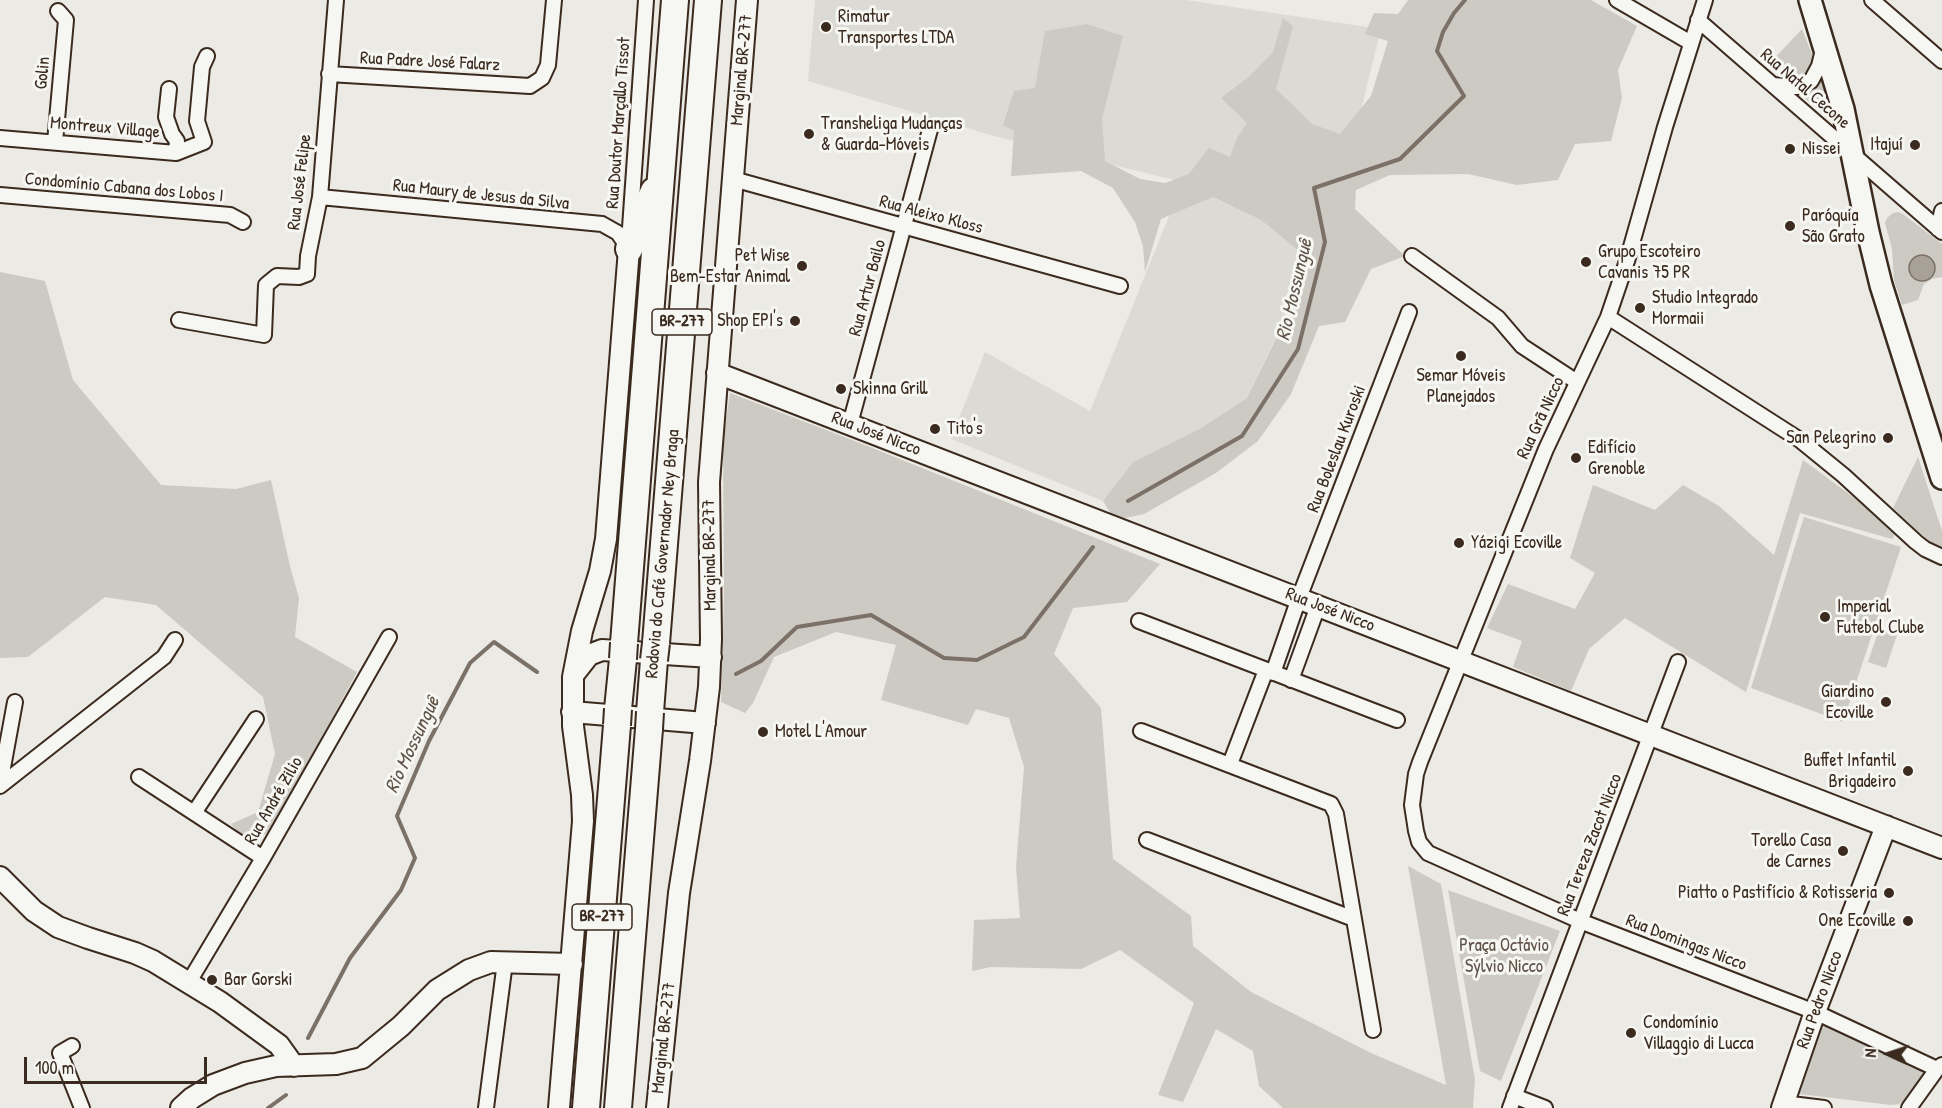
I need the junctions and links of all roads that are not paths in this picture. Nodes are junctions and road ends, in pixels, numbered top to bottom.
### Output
1 (336, 0) edge
2 (554, 0) edge
3 (646, 0) edge
4 (675, 0) edge
5 (708, 0) edge
6 (747, 0) edge
7 (1617, 0) edge
8 (1705, 0) edge
9 (1810, 0) edge
10 (1872, 0) edge
11 (58, 11) dead end
12 (1698, 20) junction
13 (1824, 41) junction
14 (1691, 43) junction
15 (207, 56) dead end
16 (1942, 61) edge
17 (328, 74) junction
18 (1773, 85) junction
19 (169, 88) dead end
20 (931, 126) dead end
21 (0, 138) edge
22 (55, 142) junction
23 (176, 153) junction
24 (1853, 154) junction
25 (662, 174) junction
26 (733, 179) junction
27 (0, 195) edge
28 (320, 197) junction
29 (1942, 211) edge
30 (243, 222) dead end
31 (904, 226) junction
32 (1940, 230) edge
33 (629, 249) junction
34 (1412, 256) dead end
35 (1120, 286) dead end
36 (1409, 312) dead end
37 (1608, 317) junction
38 (180, 320) dead end
39 (717, 373) junction
40 (1577, 382) junction
41 (850, 424) junction
42 (1942, 478) edge
43 (1942, 557) edge
44 (1299, 598) junction
45 (1318, 606) junction
46 (1139, 621) dead end
47 (389, 637) dead end
48 (175, 640) dead end
49 (711, 657) junction
50 (1460, 661) junction
51 (1678, 662) dead end
52 (1270, 671) junction
53 (573, 676) junction
54 (1291, 680) junction
55 (15, 702) dead end
56 (572, 712) junction
57 (256, 719) dead end
58 (1397, 720) dead end
59 (705, 723) junction
60 (1141, 731) dead end
61 (1650, 735) junction
62 (1230, 765) junction
63 (139, 777) dead end
64 (0, 785) edge
65 (194, 813) junction
66 (1886, 826) junction
67 (1147, 840) dead end
68 (1422, 848) joint
69 (1942, 848) edge
70 (263, 858) junction
71 (0, 877) edge
72 (1354, 919) junction
73 (1580, 921) junction
74 (505, 962) junction
75 (572, 964) junction
76 (189, 982) junction
77 (1815, 1012) junction
78 (1373, 1030) dead end
79 (72, 1046) dead end
80 (294, 1066) junction
81 (1939, 1067) edge
82 (1512, 1102) edge
83 (1782, 1106) edge
84 (82, 1108) edge
85 (180, 1108) edge
86 (486, 1108) edge
87 (559, 1108) edge
88 (586, 1108) edge
89 (618, 1108) edge
90 (657, 1108) edge
91 (1545, 1108) edge
92 (1824, 1108) edge
93 (1909, 1108) edge

1 - 17 street, Rua José Felipe
2 - 17 street, Rua Padre José Falarz
3 - 33 street, Rua Doutor Marçallo Tissot
4 - 25 highway, Rodovia do Café Governador Ney Braga / BR-277
5 - 89 highway, Rodovia do Café Governador Ney Braga / BR-277
6 - 26 street, Marginal BR-277
7 - 14 street
8 - 12 street, Rua Grã Nicco
9 - 13 main road
10 - 16 street
11 - 22 street, Golin
12 - 14 street, Rua Grã Nicco
12 - 18 street, Rua Natal Cecone
13 - 18 street
13 - 24 main road
14 - 37 street, Rua Grã Nicco
15 - 23 street, Montreux Village
17 - 28 street, Rua José Felipe
18 - 24 street, Rua Natal Cecone
19 - 23 street
20 - 31 street, Rua Artur Bailo
21 - 22 street, Montreux Village
22 - 23 street, Montreux Village
24 - 32 street, Rua Natal Cecone
24 - 42 main road
25 - 33 highway
25 - 88 highway, Rodovia do Café Governador Ney Braga / BR-277
26 - 31 street, Rua Aleixo Kloss
26 - 39 street, Marginal BR-277
27 - 30 street, Condomínio Cabana dos Lobos I
28 - 33 street, Rua Maury de Jesus da Silva
28 - 38 street, Rua José Felipe
29 - 32 street
31 - 35 street, Rua Aleixo Kloss
31 - 41 street, Rua Artur Bailo
33 - 53 street
34 - 40 street
36 - 44 street, Rua Boleslau Kuroski
37 - 40 street, Rua Grã Nicco
37 - 43 street
39 - 41 street, Rua José Nicco
39 - 49 street, Marginal BR-277
40 - 50 street, Rua Grã Nicco
41 - 44 street, Rua José Nicco
44 - 45 street, Rua José Nicco
44 - 52 street, Rua Boleslau Kuroski
45 - 50 street, Rua José Nicco
45 - 54 street
46 - 52 street
47 - 70 street, Rua André Zilio
48 - 64 street
49 - 53 street
49 - 59 street, Marginal BR-277
50 - 61 street, Rua José Nicco
50 - 68 street, Rua Grã Nicco
51 - 61 street, Rua Tereza Zacot Nicco
52 - 54 street
52 - 62 street, Rua Boleslau Kuroski
53 - 56 street
54 - 58 street
55 - 64 street
56 - 59 street
56 - 75 street
57 - 65 street
59 - 90 street, Marginal BR-277
60 - 62 street
61 - 66 street, Rua José Nicco
61 - 73 street, Rua Tereza Zacot Nicco
62 - 72 street
63 - 65 street
65 - 70 street
66 - 69 street, Rua José Nicco
66 - 77 street, Rua Pedro Nicco
67 - 72 street
68 - 73 street, Rua Domingas Nicco
70 - 76 street, Rua André Zilio
71 - 76 street
72 - 78 street
73 - 77 street, Rua Domingas Nicco
73 - 82 street, Rua Tereza Zacot Nicco
74 - 75 street
74 - 80 street
74 - 86 street
75 - 87 street
76 - 80 street
77 - 81 street, Rua Domingas Nicco
77 - 83 street, Rua Pedro Nicco
79 - 84 street
80 - 85 street
81 - 93 street
82 - 91 street
83 - 92 street

